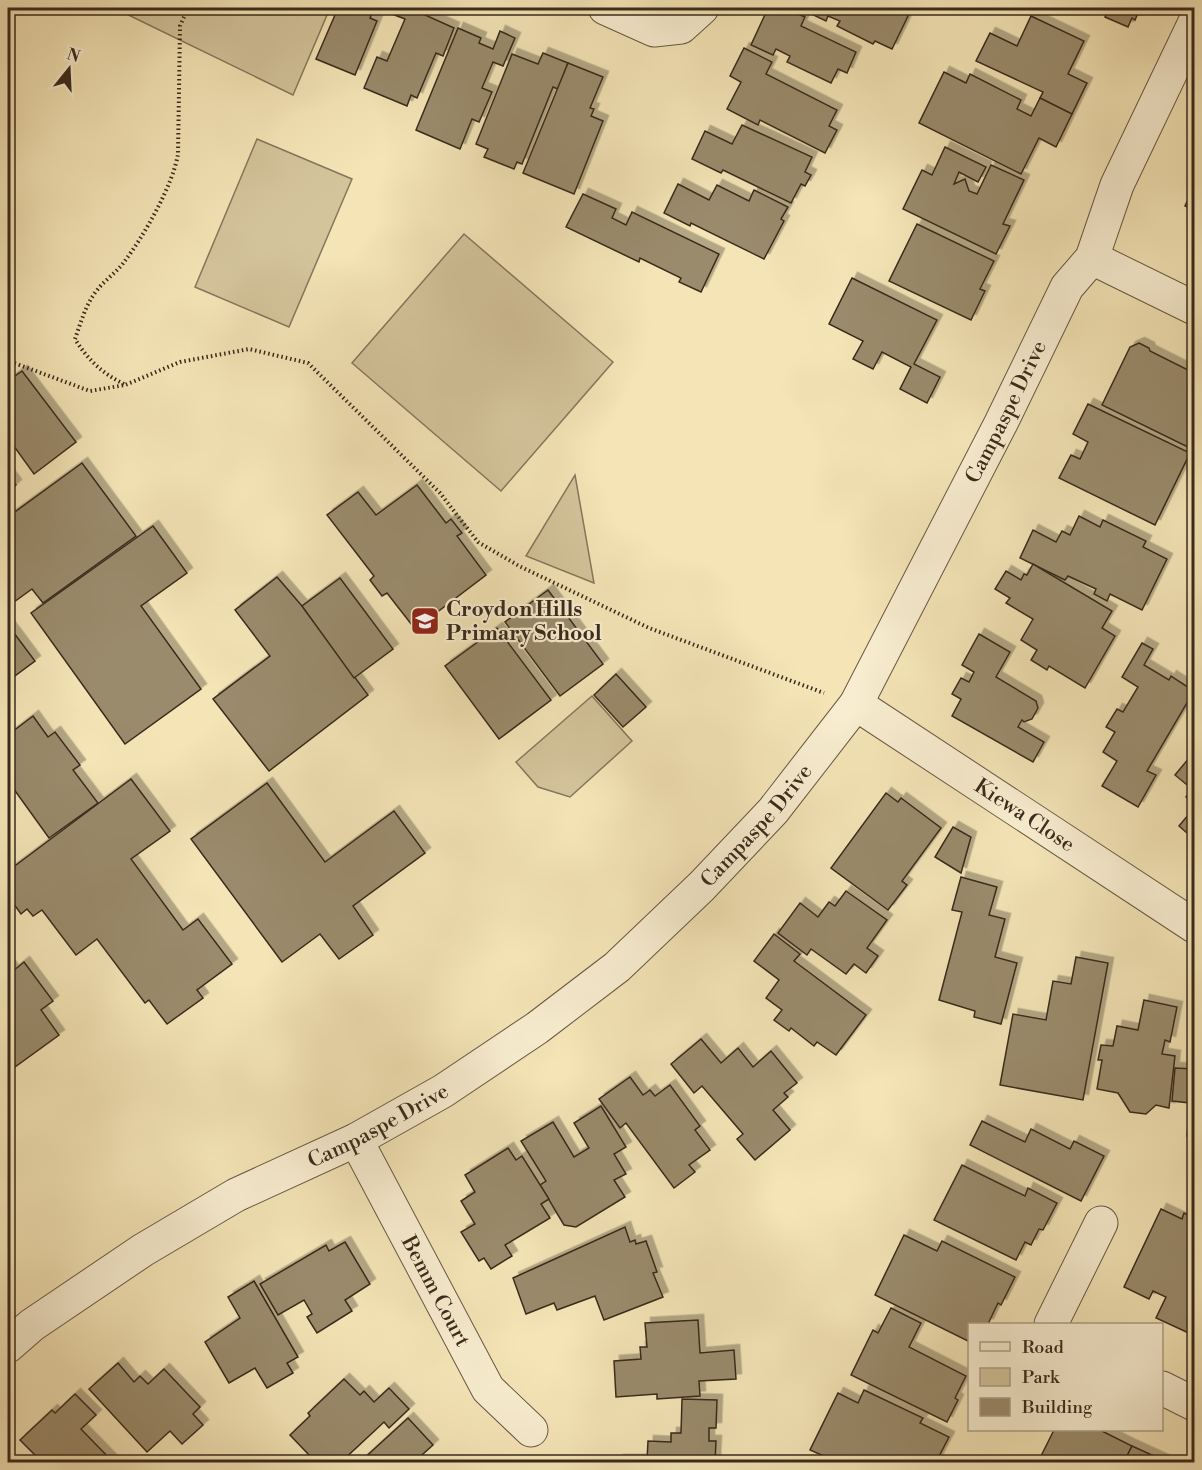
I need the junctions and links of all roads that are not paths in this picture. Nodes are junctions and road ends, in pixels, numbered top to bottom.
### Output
1 (605, 8) edge
2 (702, 8) edge
3 (1194, 24) edge
4 (1092, 258) junction
5 (1194, 308) edge
6 (856, 704) junction
7 (1194, 926) edge
8 (356, 1140) junction
9 (1101, 1223) dead end
10 (1051, 1323) edge
11 (8, 1346) edge
12 (1163, 1389) edge
13 (1194, 1404) edge
14 (531, 1430) dead end

1 - 2 street
3 - 4 street, Campaspe Drive
4 - 5 street
4 - 6 street, Campaspe Drive
6 - 7 street, Kiewa Close
6 - 8 street, Campaspe Drive
8 - 11 street, Campaspe Drive
8 - 14 street, Bemm Court
9 - 10 street
12 - 13 street

